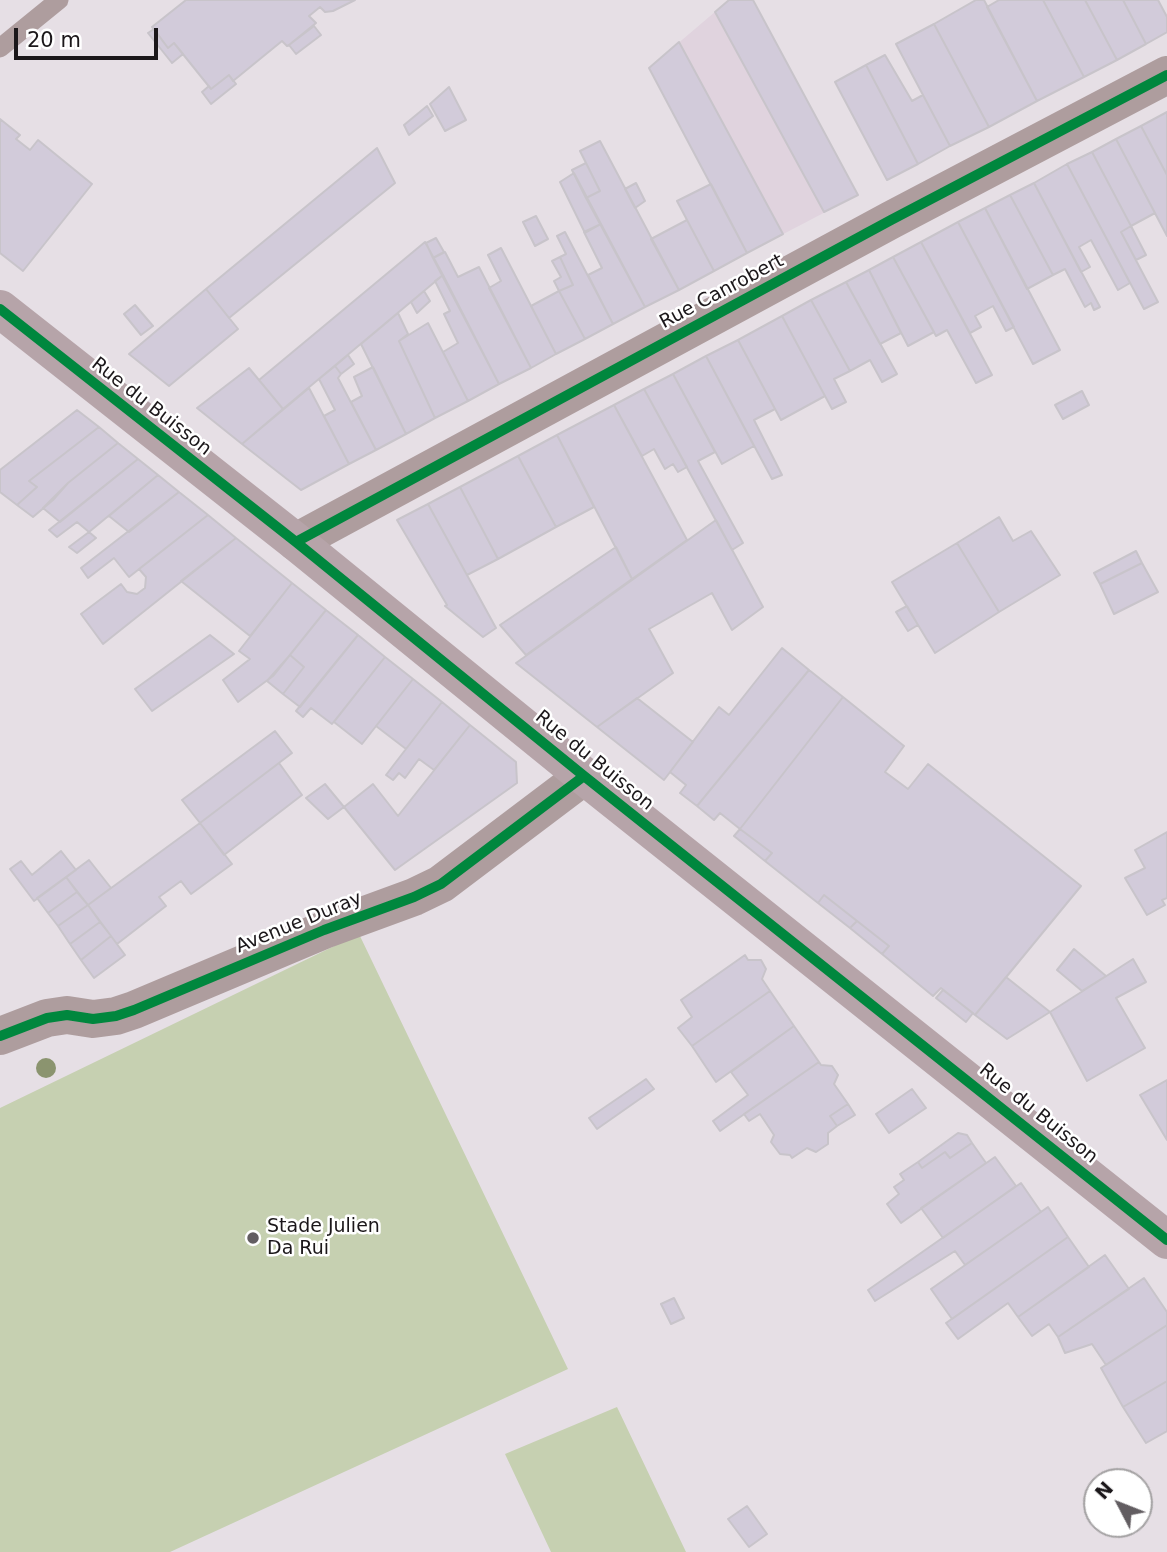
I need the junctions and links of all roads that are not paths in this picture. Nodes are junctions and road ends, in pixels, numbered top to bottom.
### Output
1 (59, 0) edge
2 (0, 48) edge
3 (1167, 75) edge
4 (0, 309) edge
5 (296, 542) junction
6 (584, 776) junction
7 (0, 1035) edge
8 (1167, 1240) edge

1 - 2 lane
3 - 5 street, Rue Canrobert
4 - 5 street, Rue du Buisson
5 - 6 street, Rue du Buisson
6 - 7 street, Avenue Duray
6 - 8 street, Rue du Buisson

